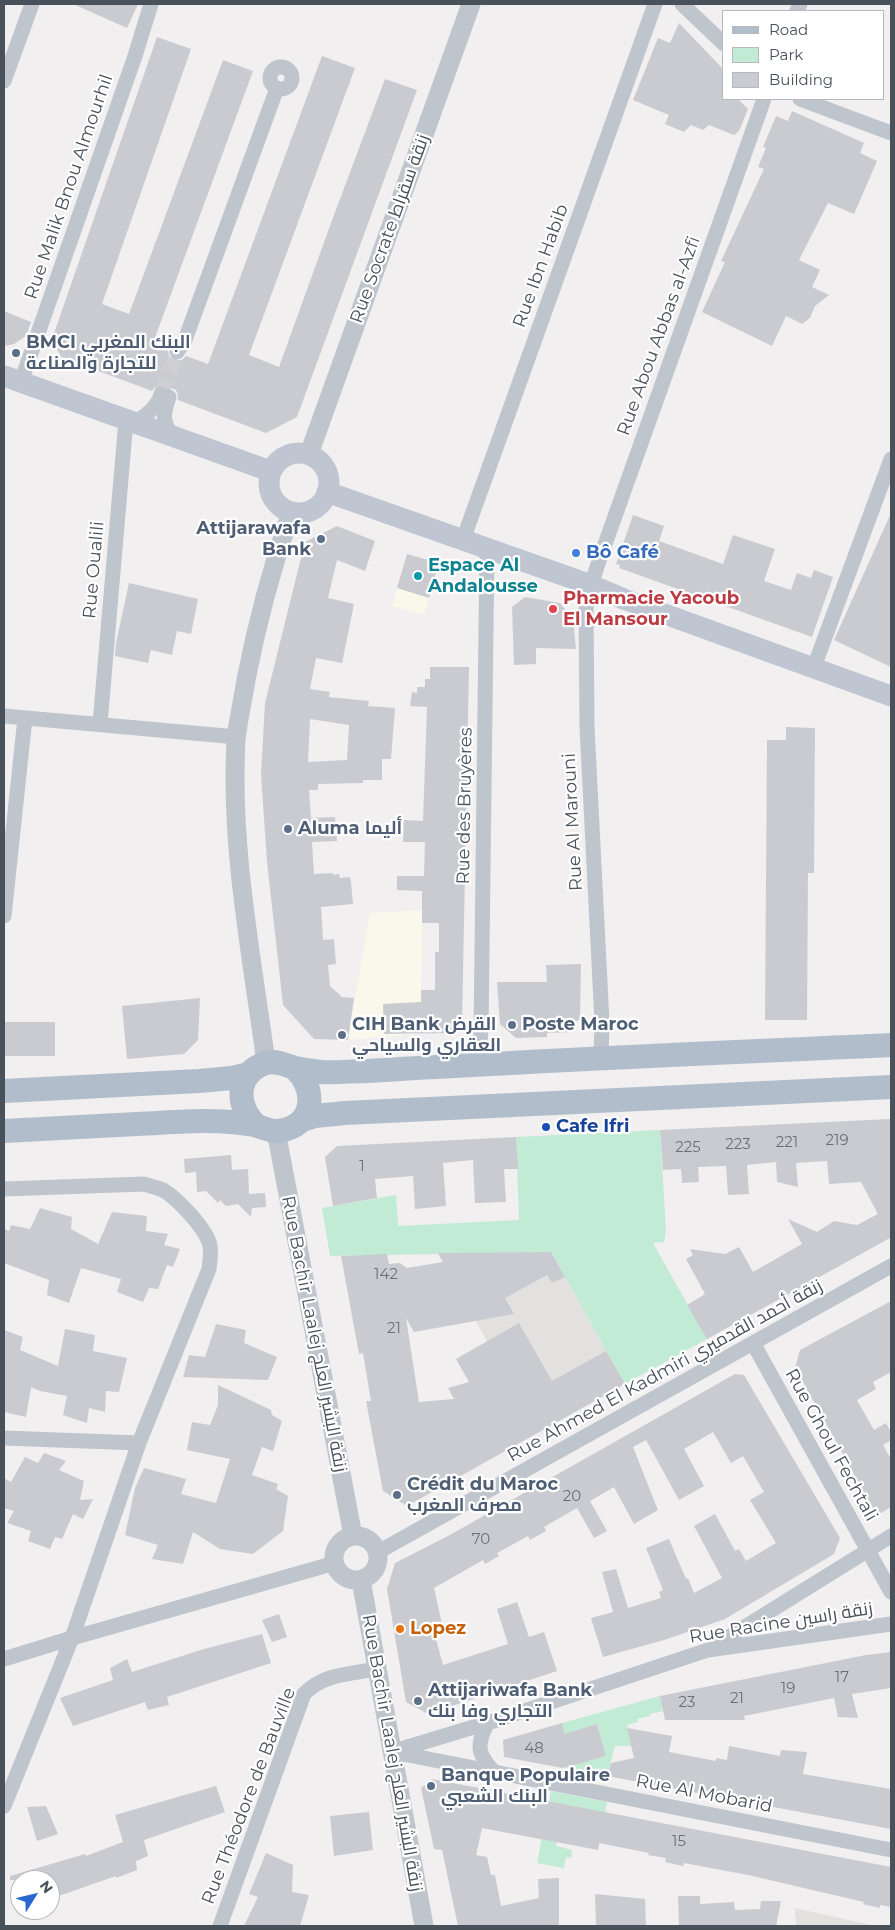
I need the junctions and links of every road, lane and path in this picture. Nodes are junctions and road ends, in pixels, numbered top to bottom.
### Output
1 (32, 4) edge
2 (151, 4) edge
3 (471, 4) edge
4 (655, 4) edge
5 (682, 4) edge
6 (722, 42) edge
7 (4, 81) edge
8 (277, 88) dead end
9 (764, 100) edge
10 (803, 100) edge
11 (891, 133) edge
12 (182, 349) tunnel mouth
13 (12, 379) edge
14 (129, 421) junction
15 (175, 437) junction
16 (309, 454) junction
17 (891, 459) edge
18 (270, 471) junction
19 (327, 492) junction
20 (291, 512) junction
21 (463, 540) junction
22 (487, 548) junction
23 (591, 586) junction
24 (814, 667) junction
25 (891, 696) edge
26 (4, 716) edge
27 (25, 718) junction
28 (100, 724) junction
29 (236, 737) junction
30 (4, 916) edge
31 (891, 1045) edge
32 (601, 1058) junction
33 (478, 1063) junction
34 (294, 1068) junction
35 (258, 1069) junction
36 (891, 1087) edge
37 (4, 1090) edge
38 (302, 1120) junction
39 (266, 1129) junction
40 (4, 1131) edge
41 (4, 1189) edge
42 (891, 1266) edge
43 (753, 1343) junction
44 (4, 1438) edge
45 (139, 1443) junction
46 (353, 1536) junction
47 (891, 1536) edge
48 (868, 1550) junction
49 (378, 1552) junction
50 (335, 1563) junction
51 (361, 1580) junction
52 (891, 1592) edge
53 (891, 1624) edge
54 (72, 1638) junction
55 (708, 1650) junction
56 (4, 1659) edge
57 (376, 1670) junction
58 (488, 1722) junction
59 (391, 1752) junction
60 (494, 1772) junction
61 (5, 1801) edge
62 (891, 1850) edge
63 (220, 1926) edge
64 (424, 1926) edge

1 - 7 street
2 - 13 street, Rue Malik Bnou Almourhil
3 - 16 street, Rue Socrate زنقة سقراط
4 - 21 street, Rue Ibn Habib
5 - 6 street
8 - 12 street
9 - 23 street, Rue Abou Abbas al-Azfi
10 - 11 street
13 - 14 main road
14 - 15 main road
14 - 15 street
14 - 28 street, Rue Oualili
15 - 18 main road
16 - 18 main road
16 - 19 main road
17 - 24 street
18 - 20 main road
19 - 20 main road
19 - 21 main road
20 - 29 street
21 - 22 main road
22 - 23 main road
22 - 33 street, Rue des Bruyères
23 - 24 main road
23 - 32 street, Rue Al Marouni
24 - 25 main road
26 - 27 street
27 - 28 street
27 - 30 street
28 - 29 street
29 - 35 street
31 - 32 main road
32 - 33 main road
33 - 34 main road
34 - 35 main road
34 - 38 main road
35 - 37 main road
35 - 39 main road
36 - 38 main road
38 - 39 main road
39 - 40 main road
39 - 46 street, Rue Bachir Laalej زنقة البشير العلج
41 - 45 street
42 - 43 street, Rue Ahmed El Kadmiri زنقة أحمد القدميري
43 - 48 street, Rue Ghoul Fechtali
43 - 49 street, Rue Ahmed El Kadmiri زنقة أحمد القدميري
44 - 45 street
45 - 54 street
46 - 49 street
46 - 50 street
47 - 48 street
48 - 52 street, Rue Ghoul Fechtali
48 - 55 street
49 - 51 street
50 - 51 street
50 - 54 street
51 - 57 street, Rue Bachir Laalej زنقة البشير العلج
53 - 55 street, Rue Racine زنقة راسين
54 - 56 street
54 - 61 street
55 - 58 street, Rue Racine زنقة راسين
57 - 59 street, Rue Bachir Laalej زنقة البشير العلج
57 - 63 street, Rue Théodore de Bauville
58 - 59 street, Rue Racine زنقة راسين
58 - 60 street
59 - 60 street, Rue Al Mobarid
59 - 64 street, Rue Bachir Laalej زنقة البشير العلج
60 - 62 street, Rue Al Mobarid

